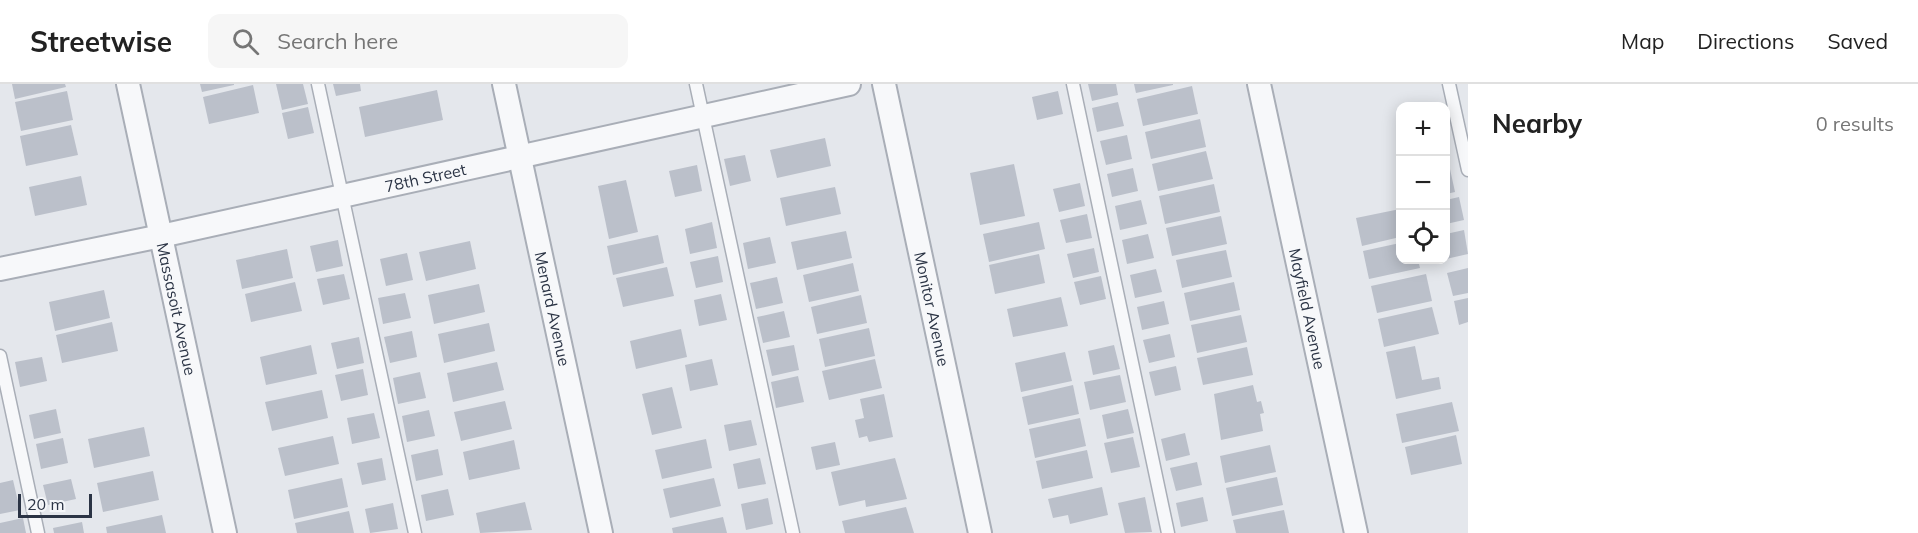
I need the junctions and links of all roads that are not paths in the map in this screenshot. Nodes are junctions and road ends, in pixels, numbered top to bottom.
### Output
1 (128, 84) edge
2 (318, 84) edge
3 (504, 84) edge
4 (696, 84) edge
5 (849, 84) edge
6 (884, 84) edge
7 (1073, 84) edge
8 (1259, 84) edge
9 (1449, 84) edge
10 (702, 114) junction
11 (519, 156) junction
12 (1468, 170) edge
13 (342, 196) junction
14 (161, 236) junction
15 (0, 269) edge
16 (0, 356) edge
17 (38, 533) edge
18 (225, 533) edge
19 (415, 533) edge
20 (601, 533) edge
21 (793, 533) edge
22 (981, 533) edge
23 (1168, 533) edge
24 (1356, 533) edge

1 - 14 street, Massasoit Avenue
2 - 13 lane
3 - 11 street, Menard Avenue
4 - 10 lane
5 - 10 street, 78th Street
6 - 22 street, Monitor Avenue
7 - 23 lane
8 - 24 street, Mayfield Avenue
9 - 12 lane
10 - 11 street, 78th Street
10 - 21 lane
11 - 13 street, 78th Street
11 - 20 street, Menard Avenue
13 - 14 street, 78th Street
13 - 19 lane
14 - 15 street, 78th Street
14 - 18 street, Massasoit Avenue
16 - 17 lane

